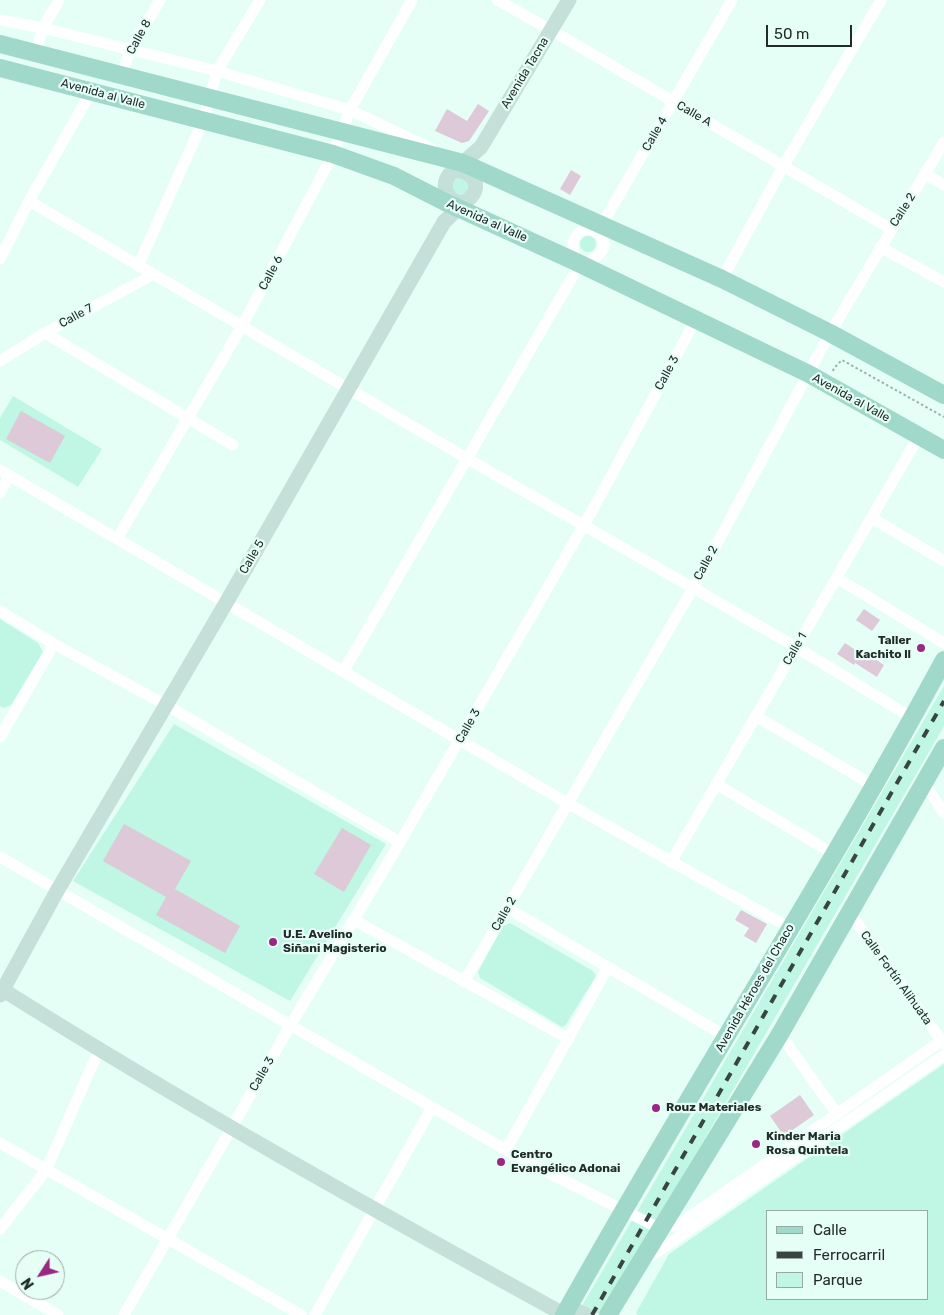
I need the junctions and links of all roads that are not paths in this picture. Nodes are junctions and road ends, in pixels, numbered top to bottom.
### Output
1 (59, 0) edge
2 (160, 0) edge
3 (260, 0) edge
4 (412, 0) edge
5 (497, 0) edge
6 (569, 0) edge
7 (732, 0) edge
8 (881, 0) edge
9 (0, 20) edge
10 (43, 28) junction
11 (551, 30) junction
12 (0, 44) edge
13 (130, 50) junction
14 (34, 54) junction
15 (0, 68) edge
16 (217, 71) junction
17 (122, 76) junction
18 (92, 90) junction
19 (210, 98) junction
20 (674, 103) junction
21 (350, 110) junction
22 (203, 121) junction
23 (340, 132) junction
24 (944, 142) edge
25 (333, 154) junction
26 (784, 166) junction
27 (465, 168) junction
28 (925, 174) junction
29 (944, 185) edge
30 (458, 198) junction
31 (29, 201) junction
32 (599, 223) junction
33 (891, 229) junction
34 (604, 247) junction
35 (880, 247) junction
36 (0, 259) edge
37 (579, 263) junction
38 (138, 266) junction
39 (154, 274) junction
40 (722, 279) junction
41 (944, 282) edge
42 (696, 319) junction
43 (242, 326) junction
44 (45, 333) junction
45 (830, 333) junction
46 (0, 361) edge
47 (809, 374) junction
48 (349, 388) junction
49 (943, 391) edge
50 (188, 418) junction
51 (919, 436) junction
52 (233, 445) dead end
53 (944, 450) edge
54 (468, 458) junction
55 (5, 473) edge
56 (0, 493) edge
57 (872, 518) junction
58 (584, 525) junction
59 (117, 539) junction
60 (944, 561) edge
61 (837, 578) junction
62 (693, 588) junction
63 (226, 603) junction
64 (0, 611) edge
65 (944, 643) edge
66 (54, 644) junction
67 (796, 647) junction
68 (944, 660) edge
69 (343, 672) junction
70 (166, 705) junction
71 (756, 716) junction
72 (5, 718) edge
73 (912, 718) junction
74 (0, 737) edge
75 (459, 740) junction
76 (944, 748) edge
77 (924, 783) junction
78 (716, 784) junction
79 (874, 786) junction
80 (568, 803) junction
81 (944, 813) edge
82 (400, 842) junction
83 (834, 854) junction
84 (0, 857) edge
85 (671, 862) junction
86 (57, 891) junction
87 (507, 908) junction
88 (849, 912) junction
89 (354, 920) junction
90 (790, 928) junction
91 (608, 967) junction
92 (464, 982) junction
93 (1, 991) edge
94 (290, 1026) junction
95 (780, 1034) junction
96 (727, 1037) junction
97 (568, 1039) junction
98 (943, 1041) edge
99 (99, 1050) junction
100 (944, 1055) edge
101 (432, 1107) junction
102 (837, 1114) junction
103 (231, 1127) junction
104 (0, 1143) edge
105 (506, 1150) junction
106 (46, 1170) junction
107 (375, 1208) junction
108 (624, 1211) junction
109 (0, 1229) edge
110 (661, 1229) junction
111 (168, 1239) junction
112 (638, 1264) junction
113 (0, 1281) edge
114 (566, 1312) edge
115 (58, 1315) edge
116 (124, 1315) edge
117 (301, 1315) edge
118 (315, 1315) edge
119 (586, 1315) edge
120 (608, 1315) edge

1 - 10 street
2 - 13 street, Calle 8
3 - 16 street
4 - 21 street, Calle 6
5 - 11 street, Calle A
6 - 11 main road, Avenida Tacna
7 - 20 street, Calle 4
8 - 26 street
9 - 10 street
10 - 13 street
10 - 14 street
11 - 20 street, Calle A
11 - 27 main road, Avenida Tacna
12 - 14 main road, Avenida al Valle
13 - 16 street
13 - 17 street, Calle 8
14 - 17 main road, Avenida al Valle
15 - 18 main road, Avenida al Valle
16 - 19 street
16 - 21 street
17 - 19 main road, Avenida al Valle
18 - 22 main road, Avenida al Valle
18 - 31 street
19 - 22 street
19 - 23 main road, Avenida al Valle
20 - 26 street, Calle A
20 - 32 street, Calle 4
21 - 23 street, Calle 6
21 - 27 street
22 - 25 main road, Avenida al Valle
22 - 38 street
23 - 25 street, Calle 6
23 - 27 main road, Avenida al Valle
24 - 28 street, Calle 2
25 - 30 main road, Avenida al Valle
25 - 43 street, Calle 6
26 - 33 street, Calle A
26 - 40 street
27 - 30 main road, Avenida Tacna
27 - 30 main road
27 - 30 main road
27 - 32 main road, Avenida al Valle
28 - 29 street
28 - 33 street, Calle 2
30 - 37 main road, Avenida al Valle
30 - 48 main road, Calle 5
31 - 36 street
31 - 38 street
32 - 34 street, Calle 4
32 - 34 street
32 - 37 street
32 - 40 main road, Avenida al Valle
33 - 35 street, Calle 2
34 - 37 street
35 - 41 street
35 - 45 street, Calle 2
37 - 42 main road, Avenida al Valle
37 - 54 street
38 - 39 street
39 - 43 street
39 - 44 street, Calle 7
40 - 45 main road, Avenida al Valle
42 - 47 main road, Avenida al Valle
42 - 58 street, Calle 3
43 - 48 street
43 - 50 street, Calle 6
44 - 46 street, Calle 7
44 - 50 street
45 - 47 street, Calle 2
45 - 49 main road, Avenida al Valle
47 - 51 main road, Avenida al Valle
47 - 62 street, Calle 2
48 - 54 street
48 - 63 main road, Calle 5
50 - 52 street
50 - 59 street, Calle 6
51 - 53 main road, Avenida al Valle
51 - 57 street, Calle 1
54 - 58 street
54 - 69 street
55 - 56 street
55 - 59 street
57 - 60 street
57 - 61 street, Calle 1
58 - 62 street
58 - 75 street, Calle 3
59 - 63 street
61 - 65 street
61 - 67 street, Calle 1
62 - 67 street
62 - 80 street, Calle 2
63 - 69 street
63 - 70 main road, Calle 5
64 - 66 street
66 - 70 street
66 - 72 street
67 - 71 street, Calle 1
67 - 73 street
68 - 73 main road, Avenida Héroes del Chaco
69 - 75 street
70 - 82 street
70 - 86 main road, Calle 5
71 - 78 street, Calle 1
71 - 79 street
72 - 74 street
73 - 79 main road, Avenida Héroes del Chaco
75 - 80 street
75 - 82 street, Calle 3
76 - 77 main road
77 - 81 street
77 - 88 main road
78 - 83 street
78 - 85 street, Calle 1
79 - 83 main road, Avenida Héroes del Chaco
80 - 85 street
80 - 87 street, Calle 2
82 - 89 street, Calle 3
83 - 90 main road, Avenida Héroes del Chaco
84 - 86 street
85 - 90 street
86 - 93 main road, Calle 5
86 - 94 street
87 - 91 street
87 - 92 street, Calle 2
88 - 95 main road
88 - 98 street, Calle Fortín Alihuata
89 - 92 street
89 - 94 street, Calle 3
90 - 96 main road, Avenida Héroes del Chaco
91 - 96 street
91 - 97 street
92 - 97 street
93 - 99 main road
94 - 101 street
94 - 103 street, Calle 3
95 - 102 street
95 - 110 main road
96 - 108 main road, Avenida Héroes del Chaco
97 - 105 street
98 - 102 street
99 - 103 main road
99 - 106 street
100 - 112 street
101 - 105 street
101 - 107 street
102 - 110 street
103 - 107 main road
103 - 111 street, Calle 3
104 - 106 street
105 - 108 street
106 - 109 street
106 - 111 street
107 - 114 main road
107 - 118 street
108 - 110 street
108 - 114 main road, Avenida Héroes del Chaco
110 - 112 main road
111 - 116 street, Calle 3
111 - 117 street
112 - 120 main road
113 - 115 street
114 - 119 main road

